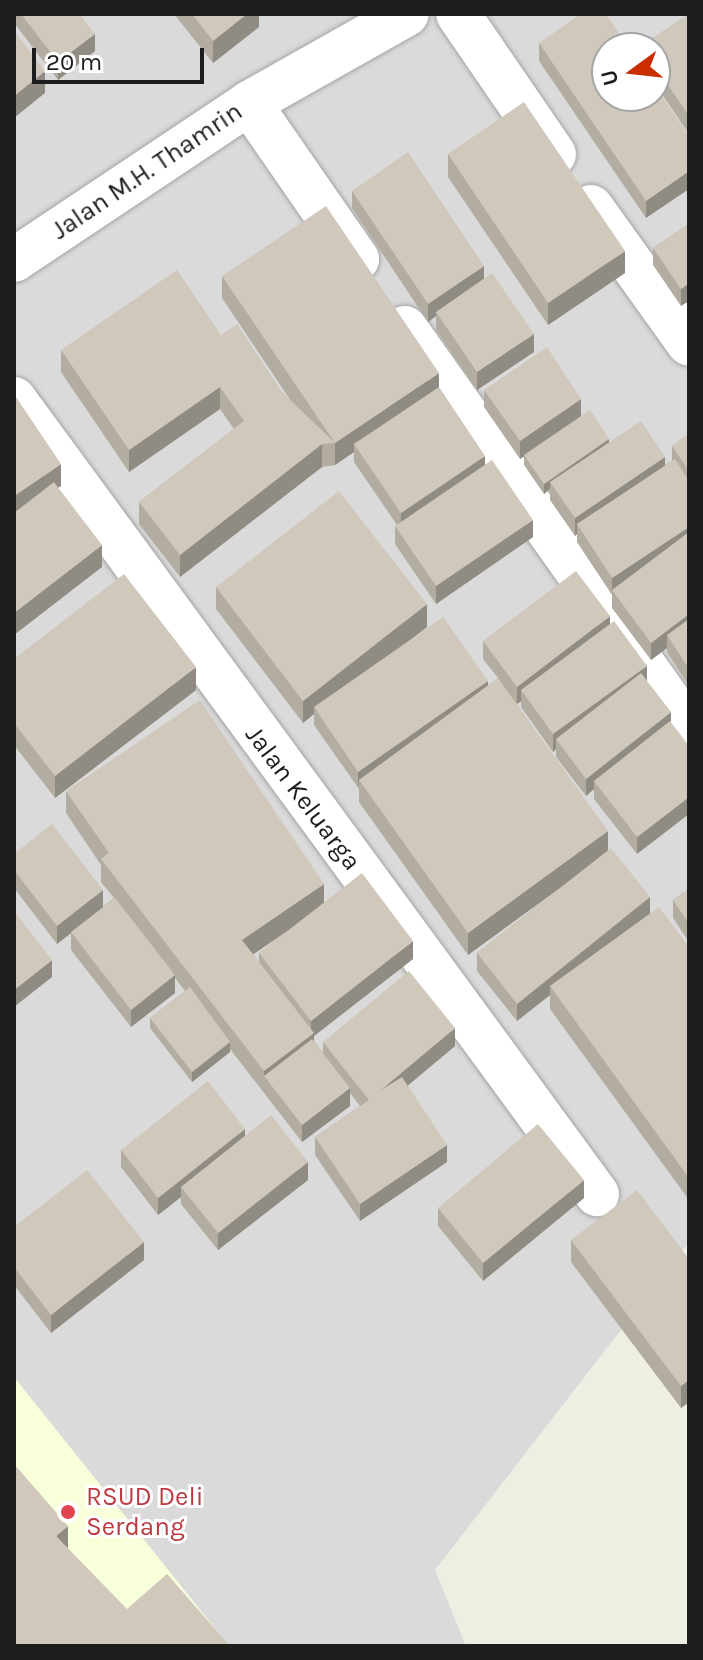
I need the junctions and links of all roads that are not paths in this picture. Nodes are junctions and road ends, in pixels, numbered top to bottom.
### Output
1 (407, 14) edge
2 (458, 14) edge
3 (249, 103) junction
4 (14, 260) edge
5 (689, 344) edge
6 (14, 399) edge
7 (689, 729) edge
8 (597, 1194) dead end

1 - 3 street, Jalan M.H. Thamrin
2 - 5 street
3 - 4 street, Jalan M.H. Thamrin
3 - 7 street
6 - 8 street, Jalan Keluarga

